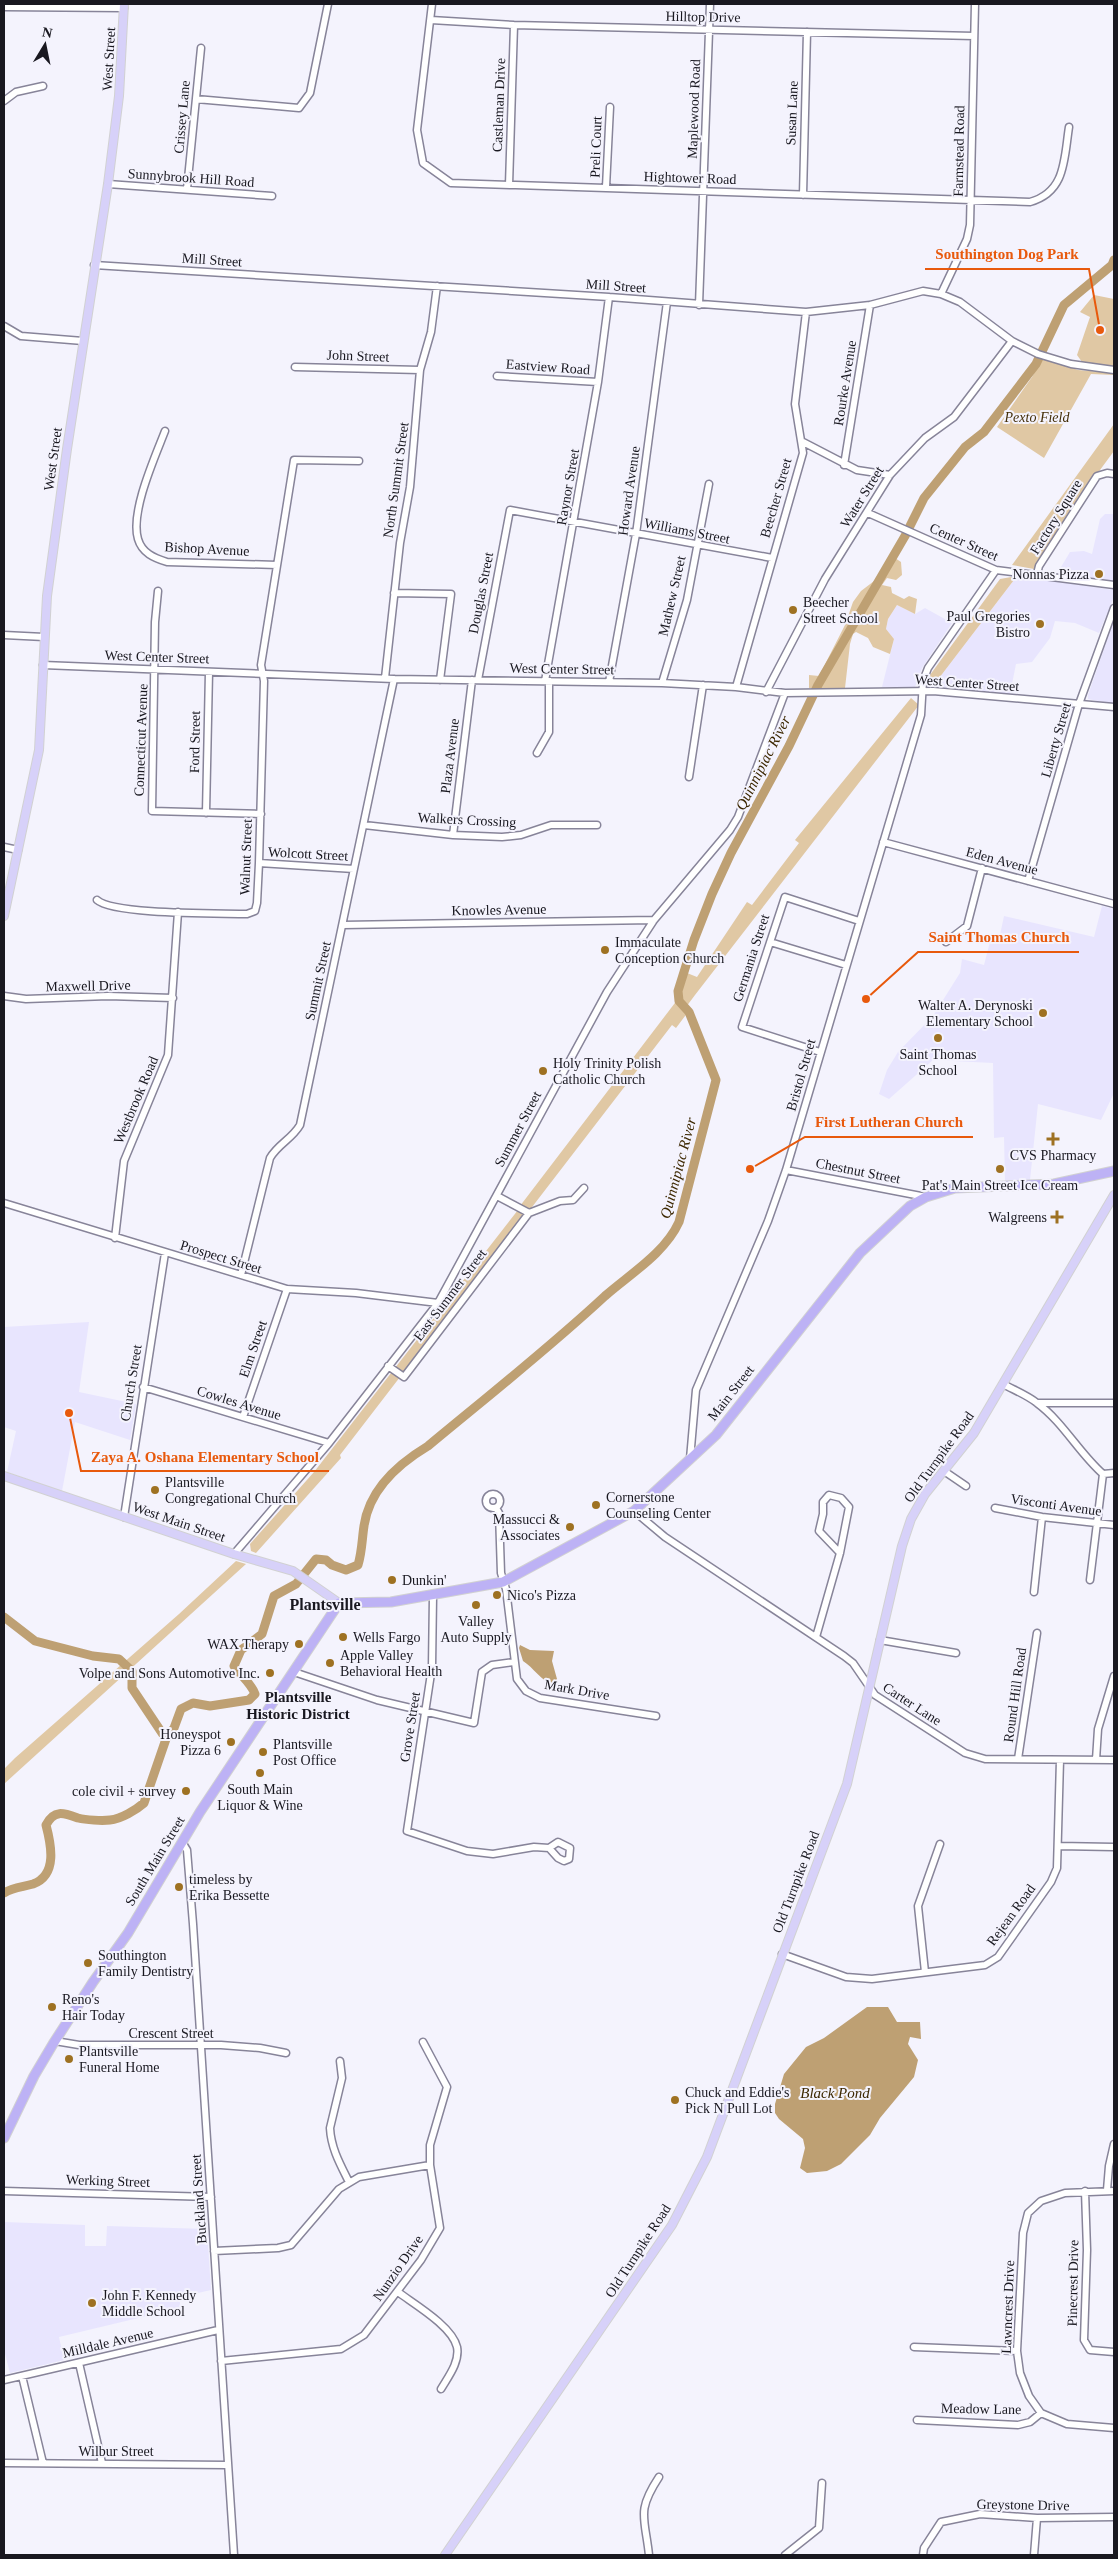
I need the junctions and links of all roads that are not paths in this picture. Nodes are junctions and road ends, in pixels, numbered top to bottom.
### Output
1 (328, 4) edge
2 (432, 4) edge
3 (710, 4) edge
4 (975, 4) edge
5 (124, 6) edge
6 (4, 7) edge
7 (431, 20) junction
8 (514, 25) junction
9 (709, 30) junction
10 (807, 32) junction
11 (974, 36) junction
12 (201, 48) dead end
13 (43, 86) dead end
14 (196, 99) junction
15 (4, 101) edge
16 (610, 107) dead end
17 (1069, 128) dead end
18 (108, 184) junction
19 (510, 186) junction
20 (606, 188) junction
21 (187, 189) junction
22 (704, 190) junction
23 (803, 194) junction
24 (272, 196) dead end
25 (970, 200) junction
26 (94, 265) junction
27 (437, 286) junction
28 (941, 294) junction
29 (609, 297) junction
30 (667, 302) junction
31 (699, 305) junction
32 (870, 305) junction
33 (806, 312) junction
34 (4, 326) edge
35 (83, 341) junction
36 (1012, 341) junction
37 (295, 367) dead end
38 (420, 370) junction
39 (1114, 370) edge
40 (497, 376) dead end
41 (598, 382) junction
42 (165, 432) dead end
43 (802, 442) junction
44 (359, 461) dead end
45 (844, 465) junction
46 (1114, 474) edge
47 (890, 475) junction
48 (709, 484) dead end
49 (510, 510) joint
50 (868, 513) junction
51 (574, 521) junction
52 (636, 534) junction
53 (697, 546) junction
54 (772, 558) junction
55 (277, 565) junction
56 (996, 570) junction
57 (1037, 574) junction
58 (1114, 585) edge
59 (158, 591) dead end
60 (394, 593) junction
61 (1114, 608) edge
62 (4, 635) edge
63 (44, 637) junction
64 (43, 665) junction
65 (156, 670) junction
66 (210, 672) junction
67 (264, 673) junction
68 (385, 678) junction
69 (394, 679) junction
70 (440, 680) junction
71 (475, 680) junction
72 (547, 681) junction
73 (609, 682) junction
74 (662, 683) junction
75 (703, 685) junction
76 (736, 687) junction
77 (924, 691) junction
78 (766, 692) junction
79 (784, 693) junction
80 (1079, 704) junction
81 (1114, 707) edge
82 (537, 753) dead end
83 (689, 777) dead end
84 (206, 813) junction
85 (261, 814) junction
86 (364, 825) junction
87 (597, 825) dead end
88 (453, 835) junction
89 (883, 842) junction
90 (4, 847) edge
91 (18, 850) junction
92 (259, 863) junction
93 (982, 868) junction
94 (354, 869) junction
95 (1028, 881) junction
96 (97, 900) dead end
97 (1114, 904) edge
98 (178, 912) junction
99 (4, 916) edge
100 (654, 920) junction
101 (859, 921) junction
102 (343, 925) junction
103 (770, 942) junction
104 (946, 942) dead end
105 (846, 965) junction
106 (4, 996) edge
107 (173, 998) junction
108 (820, 1052) junction
109 (786, 1170) junction
110 (1114, 1171) edge
111 (584, 1188) dead end
112 (1114, 1195) edge
113 (497, 1196) junction
114 (926, 1197) junction
115 (4, 1203) edge
116 (529, 1213) junction
117 (115, 1238) junction
118 (165, 1253) junction
119 (241, 1275) junction
120 (287, 1289) junction
121 (438, 1303) junction
122 (388, 1366) junction
123 (1003, 1384) junction
124 (143, 1387) junction
125 (1037, 1403) junction
126 (1114, 1403) edge
127 (243, 1417) junction
128 (329, 1444) junction
129 (690, 1460) junction
130 (944, 1471) junction
131 (1103, 1474) junction
132 (1114, 1474) edge
133 (4, 1476) edge
134 (966, 1486) dead end
135 (496, 1508) dead end
136 (995, 1508) dead end
137 (634, 1511) junction
138 (124, 1517) junction
139 (1042, 1517) junction
140 (1096, 1524) junction
141 (1114, 1525) edge
142 (840, 1552) junction
143 (234, 1554) junction
144 (1090, 1580) dead end
145 (503, 1582) junction
146 (1034, 1592) dead end
147 (433, 1596) junction
148 (339, 1603) junction
149 (1036, 1634) dead end
150 (816, 1637) junction
151 (880, 1640) junction
152 (956, 1654) dead end
153 (514, 1662) junction
154 (294, 1672) junction
155 (1114, 1676) edge
156 (869, 1688) junction
157 (424, 1711) junction
158 (656, 1716) dead end
159 (1018, 1759) junction
160 (1060, 1760) junction
161 (1096, 1760) junction
162 (1114, 1760) edge
163 (182, 1842) junction
164 (940, 1844) dead end
165 (1058, 1846) junction
166 (1114, 1847) edge
167 (549, 1848) dead end
168 (782, 1954) junction
169 (925, 1972) junction
170 (55, 2041) junction
171 (423, 2042) dead end
172 (200, 2046) junction
173 (286, 2053) dead end
174 (340, 2061) dead end
175 (4, 2138) edge
176 (1114, 2144) edge
177 (430, 2165) junction
178 (349, 2182) junction
179 (1111, 2190) edge
180 (4, 2191) edge
181 (1085, 2191) junction
182 (211, 2197) junction
183 (214, 2251) junction
184 (398, 2292) junction
185 (218, 2330) junction
186 (914, 2347) dead end
187 (1018, 2351) junction
188 (1114, 2352) edge
189 (221, 2361) junction
190 (79, 2363) junction
191 (22, 2376) junction
192 (4, 2380) edge
193 (441, 2389) dead end
194 (1041, 2413) junction
195 (917, 2420) dead end
196 (1114, 2428) edge
197 (4, 2463) edge
198 (43, 2463) junction
199 (102, 2463) junction
200 (227, 2465) junction
201 (658, 2477) dead end
202 (822, 2483) dead end
203 (1037, 2518) junction
204 (1114, 2518) edge
205 (234, 2555) edge
206 (445, 2555) edge
207 (649, 2555) edge
208 (785, 2555) edge
209 (923, 2555) edge
210 (1034, 2555) edge

1 - 14 street
2 - 7 street, Hightower Road
3 - 9 street, Maplewood Road
4 - 11 street, Farmstead Road
5 - 6 street
5 - 18 main road, West Street
7 - 8 street, Hilltop Drive
7 - 19 street, Hightower Road
8 - 9 street, Hilltop Drive
8 - 19 street, Castleman Drive
9 - 10 street, Hilltop Drive
9 - 22 street, Maplewood Road
10 - 11 street, Hilltop Drive
10 - 23 street, Susan Lane
11 - 25 street, Farmstead Road
12 - 14 street, Crissey Lane
13 - 15 street
14 - 21 street, Crissey Lane
16 - 20 street, Preli Court
17 - 25 street, Hightower Road
18 - 21 street, Sunnybrook Hill Road
18 - 26 main road, West Street
19 - 20 street, Hightower Road
20 - 22 street, Hightower Road
21 - 24 street, Sunnybrook Hill Road
22 - 23 street, Hightower Road
22 - 31 street, Maplewood Road
23 - 25 street, Hightower Road
25 - 28 street, Farmstead Road
26 - 27 street, Mill Street
26 - 35 main road, West Street
27 - 29 street, Mill Street
27 - 38 street, North Summit Street
28 - 32 street, Mill Street
28 - 36 street, Mill Street
29 - 30 street, Mill Street
29 - 41 street, Raynor Street
30 - 31 street, Mill Street
30 - 52 street, Howard Avenue
31 - 33 street, Mill Street
32 - 33 street, Mill Street
32 - 45 street, Rourke Avenue
33 - 43 street, Beecher Street
34 - 35 street
35 - 63 main road, West Street
36 - 39 street, Mill Street
36 - 47 street, Water Street
37 - 38 street, John Street
38 - 60 street, North Summit Street
40 - 41 street, Eastview Road
41 - 51 street, Raynor Street
42 - 55 street, Bishop Avenue
43 - 45 street
43 - 54 street, Beecher Street
44 - 55 street, Walnut Street
45 - 47 street
46 - 57 street, Factory Square
47 - 50 street, Water Street
48 - 53 street, Mathew Street
49 - 51 street, Williams Street
49 - 71 street, Douglas Street
50 - 56 street, Center Street
50 - 78 street, Water Street
51 - 52 street, Williams Street
51 - 72 street, Raynor Street
52 - 53 street, Williams Street
52 - 73 street, Howard Avenue
53 - 54 street, Williams Street
53 - 74 street, Mathew Street
54 - 76 street, Beecher Street
55 - 67 street, Walnut Street
56 - 57 street, Center Street
56 - 77 street, Bristol Street
57 - 58 street, Center Street
59 - 65 street, Connecticut Avenue
60 - 68 street, North Summit Street
60 - 70 street
61 - 80 street, Liberty Street
62 - 63 street
63 - 64 main road, West Street
64 - 65 street, West Center Street
64 - 91 main road, West Street
65 - 66 street, West Center Street
65 - 84 street, Connecticut Avenue
66 - 67 street, West Center Street
66 - 84 street, Ford Street
67 - 68 street, West Center Street
67 - 85 street, Walnut Street
68 - 69 street, West Center Street
69 - 70 street, West Center Street
69 - 86 street, Summit Street
70 - 71 street, West Center Street
71 - 72 street, West Center Street
71 - 88 street, Plaza Avenue
72 - 73 street, West Center Street
72 - 82 street, Raynor Street
73 - 74 street, West Center Street
74 - 75 street, West Center Street
75 - 76 street, West Center Street
75 - 83 street
76 - 78 street, West Center Street
77 - 79 street, West Center Street
77 - 80 street, West Center Street
77 - 89 street, Bristol Street
78 - 79 street, West Center Street
79 - 100 street, Summer Street
80 - 81 street, West Center Street
80 - 95 street, Liberty Street
84 - 85 street
85 - 92 street, Walnut Street
86 - 88 street, Walkers Crossing
86 - 94 street, Summit Street
87 - 88 street, Walkers Crossing
89 - 93 street, Eden Avenue
89 - 101 street, Bristol Street
90 - 91 street
91 - 99 main road, West Street
92 - 94 street, Wolcott Street
92 - 98 street, Walnut Street
93 - 95 street, Eden Avenue
93 - 104 street
94 - 102 street, Summit Street
95 - 97 street, Eden Avenue
96 - 98 street, Walnut Street
98 - 107 street, Westbrook Road
100 - 102 street, Knowles Avenue
100 - 113 street, Summer Street
101 - 103 street, Germania Street
101 - 105 street, Bristol Street
102 - 119 street, Summit Street
103 - 105 street
103 - 108 street, Germania Street
105 - 108 street, Bristol Street
106 - 107 street, Maxwell Drive
107 - 117 street, Westbrook Road
108 - 109 street, Bristol Street
109 - 114 street, Chestnut Street
109 - 129 street, Bristol Street
110 - 114 highway, Main Street
111 - 116 street
112 - 123 main road, Old Turnpike Road
113 - 116 street
113 - 121 street, Summer Street
114 - 129 highway, Main Street
115 - 117 street, Prospect Street
116 - 122 street, East Summer Street
117 - 118 street, Prospect Street
118 - 119 street, Prospect Street
118 - 124 street, Church Street
119 - 120 street, Prospect Street
120 - 121 street, Prospect Street
120 - 127 street, Elm Street
121 - 122 street, Summer Street
122 - 128 street, Summer Street
123 - 125 street
123 - 130 main road, Old Turnpike Road
124 - 127 street, Cowles Avenue
124 - 138 street, Church Street
125 - 126 street
125 - 131 street
127 - 128 street, Cowles Avenue
128 - 143 street, Summer Street
129 - 137 highway, Main Street
130 - 134 street
130 - 151 main road, Old Turnpike Road
131 - 132 street
131 - 140 street
133 - 138 main road, West Main Street
135 - 145 street, Mark Drive
136 - 139 street, Visconti Avenue
137 - 145 highway, Main Street
137 - 150 street, Carter Lane
138 - 143 main road, West Main Street
139 - 140 street, Visconti Avenue
139 - 146 street
140 - 141 street, Visconti Avenue
140 - 144 street
142 - 142 street
142 - 150 street
143 - 148 main road, West Main Street
145 - 147 highway, Main Street
145 - 153 street, Mark Drive
147 - 148 highway, Main Street
147 - 157 street, Grove Street
148 - 154 highway, South Main Street
149 - 159 street, Round Hill Road
150 - 156 street, Carter Lane
151 - 152 street
151 - 156 main road, Old Turnpike Road
153 - 157 street
153 - 158 street, Mark Drive
154 - 157 street
154 - 163 highway, South Main Street
155 - 161 street
156 - 159 street, Carter Lane
156 - 168 main road, Old Turnpike Road
157 - 167 street, Grove Street
159 - 160 street, Carter Lane
160 - 161 street, Carter Lane
160 - 165 street, Rejean Road
161 - 162 street, Carter Lane
163 - 170 highway, South Main Street
163 - 172 street, Buckland Street
164 - 169 street
165 - 166 street
165 - 169 street, Rejean Road
168 - 169 street, Rejean Road
168 - 206 main road, Old Turnpike Road
170 - 172 street, Crescent Street
170 - 175 highway, South Main Street
171 - 177 street, Nunzio Drive
172 - 173 street, Crescent Street
172 - 182 street, Buckland Street
174 - 178 street
176 - 179 street
177 - 178 street
177 - 184 street, Nunzio Drive
178 - 183 street
179 - 181 street, Lawncrest Drive
180 - 182 street, Werking Street
181 - 187 street, Lawncrest Drive
181 - 188 street, Pinecrest Drive
182 - 183 street, Buckland Street
183 - 185 street, Buckland Street
184 - 189 street, Nunzio Drive
184 - 193 street
185 - 189 street, Buckland Street
185 - 190 street, Milldale Avenue
186 - 187 street
187 - 194 street, Lawncrest Drive
189 - 200 street, Buckland Street
190 - 191 street, Milldale Avenue
190 - 199 street
191 - 192 street, Milldale Avenue
191 - 198 street
194 - 195 street, Meadow Lane
194 - 196 street
197 - 198 street, Wilbur Street
198 - 199 street, Wilbur Street
199 - 200 street, Wilbur Street
200 - 205 street, Buckland Street
201 - 207 street
202 - 208 street
203 - 204 street, Greystone Drive
203 - 209 street, Greystone Drive
203 - 210 street

